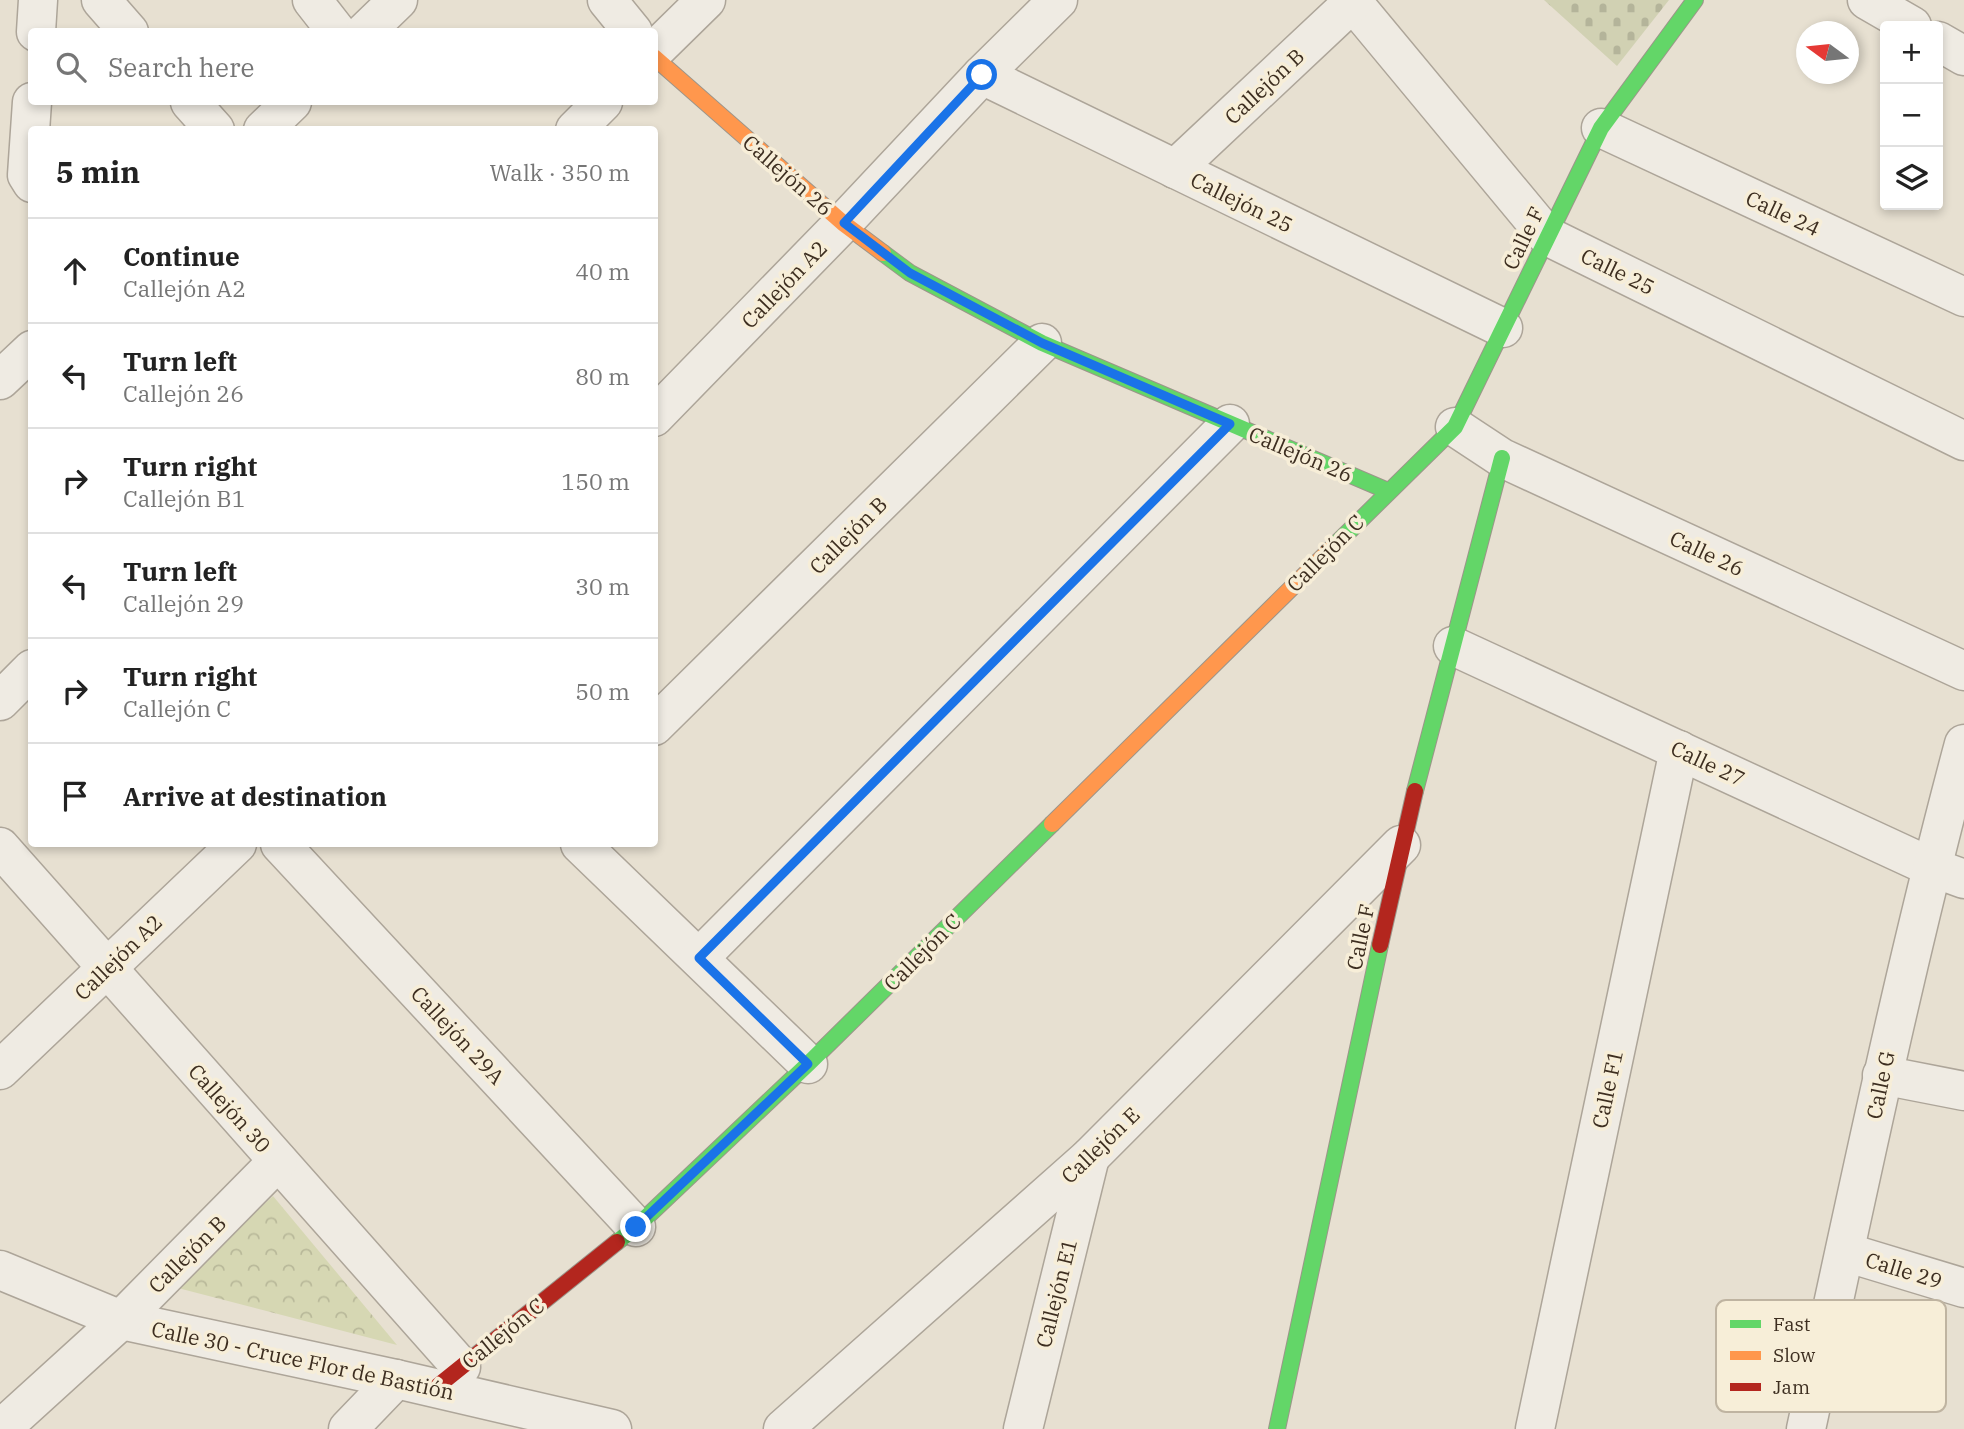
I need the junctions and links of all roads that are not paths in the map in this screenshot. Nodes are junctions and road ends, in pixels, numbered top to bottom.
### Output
1 (38, 0) edge
2 (101, 0) edge
3 (312, 0) edge
4 (398, 0) edge
5 (607, 0) edge
6 (706, 0) edge
7 (1058, 0) edge
8 (1695, 0) edge
9 (1867, 0) edge
10 (1352, 1) edge
11 (1903, 21) edge
12 (36, 28) edge
13 (126, 28) edge
14 (334, 28) edge
15 (369, 28) edge
16 (630, 28) edge
17 (1943, 44) edge
18 (658, 47) edge
19 (1964, 56) edge
20 (658, 60) edge
21 (982, 75) junction
22 (32, 105) edge
23 (193, 105) edge
24 (289, 105) edge
25 (600, 105) edge
26 (30, 126) edge
27 (211, 126) edge
28 (267, 126) edge
29 (579, 126) edge
30 (1601, 128) junction
31 (1175, 169) junction
32 (844, 223) junction
33 (1547, 236) junction
34 (1964, 298) edge
35 (1503, 328) junction
36 (1042, 343) junction
37 (28, 354) edge
38 (0, 380) edge
39 (658, 413) edge
40 (1230, 424) junction
41 (1455, 428) junction
42 (1964, 441) edge
43 (1502, 458) junction
44 (1388, 491) junction
45 (1453, 646) junction
46 (1964, 671) edge
47 (28, 673) edge
48 (0, 701) edge
49 (658, 722) edge
50 (1964, 744) edge
51 (1679, 750) junction
52 (1401, 845) junction
53 (0, 847) edge
54 (234, 847) edge
55 (283, 847) edge
56 (583, 847) edge
57 (1947, 873) edge
58 (699, 958) junction
59 (106, 968) junction
60 (808, 1064) junction
61 (0, 1070) edge
62 (1882, 1075) junction
63 (1964, 1091) edge
64 (1090, 1157) junction
65 (278, 1161) junction
66 (636, 1227) junction
67 (1845, 1252) junction
68 (0, 1270) edge
69 (1964, 1288) edge
70 (1834, 1300) edge
71 (121, 1320) junction
72 (448, 1378) junction
73 (396, 1379) junction
74 (1, 1429) edge
75 (348, 1429) edge
76 (612, 1429) edge
77 (783, 1429) edge
78 (1023, 1429) edge
79 (1277, 1429) edge
80 (1535, 1429) edge

1 - 12 street
2 - 13 street
3 - 14 street
4 - 15 street
5 - 16 street
6 - 18 street
7 - 21 street, Callejón A2
8 - 30 street, Calle F
9 - 11 street
10 - 31 street, Callejón B
10 - 33 street, Calle 25
17 - 19 street
20 - 32 street, Callejón 26
21 - 31 street, Callejón 25
21 - 32 street, Callejón A2
22 - 26 street
23 - 27 street
24 - 28 street
25 - 29 street
30 - 33 street, Calle F
30 - 34 street, Calle 24
31 - 35 street, Callejón 25
32 - 36 street, Callejón 26
32 - 39 street, Callejón A2
33 - 35 street, Calle F
33 - 42 street, Calle 25
35 - 41 street, Calle F
36 - 40 street, Callejón 26
36 - 49 street, Callejón B
37 - 38 street
40 - 44 street, Callejón 26
40 - 58 street
41 - 43 street, Calle 26
41 - 44 street, Calle F
43 - 45 street, Calle F
43 - 46 street, Calle 26
44 - 60 street, Callejón C
45 - 51 street, Calle 27
45 - 52 street, Calle F
47 - 48 street
50 - 57 street, Calle G
51 - 57 street, Calle 27
51 - 80 street, Calle F1
52 - 64 street, Callejón E
52 - 79 street, Calle F
53 - 59 street, Callejón 30
54 - 59 street, Callejón A2
55 - 66 street, Callejón 29A
56 - 58 street
57 - 62 street, Calle G
58 - 60 street
59 - 61 street, Callejón A2
59 - 65 street, Callejón 30
60 - 66 street, Callejón C
62 - 63 street
62 - 67 street, Calle G
64 - 77 street, Callejón E
64 - 78 street, Callejón E1
65 - 71 street, Callejón B
65 - 72 street, Callejón 30
66 - 72 street, Callejón C
67 - 69 street, Calle 29
67 - 70 street, Calle G
68 - 71 street, Calle 30 - Cruce Flor de Bastión
71 - 73 street, Calle 30 - Cruce Flor de Bastión
71 - 74 street, Callejón B
72 - 73 street, Calle 30 - Cruce Flor de Bastión
72 - 76 street, Calle 30 - Cruce Flor de Bastión
73 - 75 street

